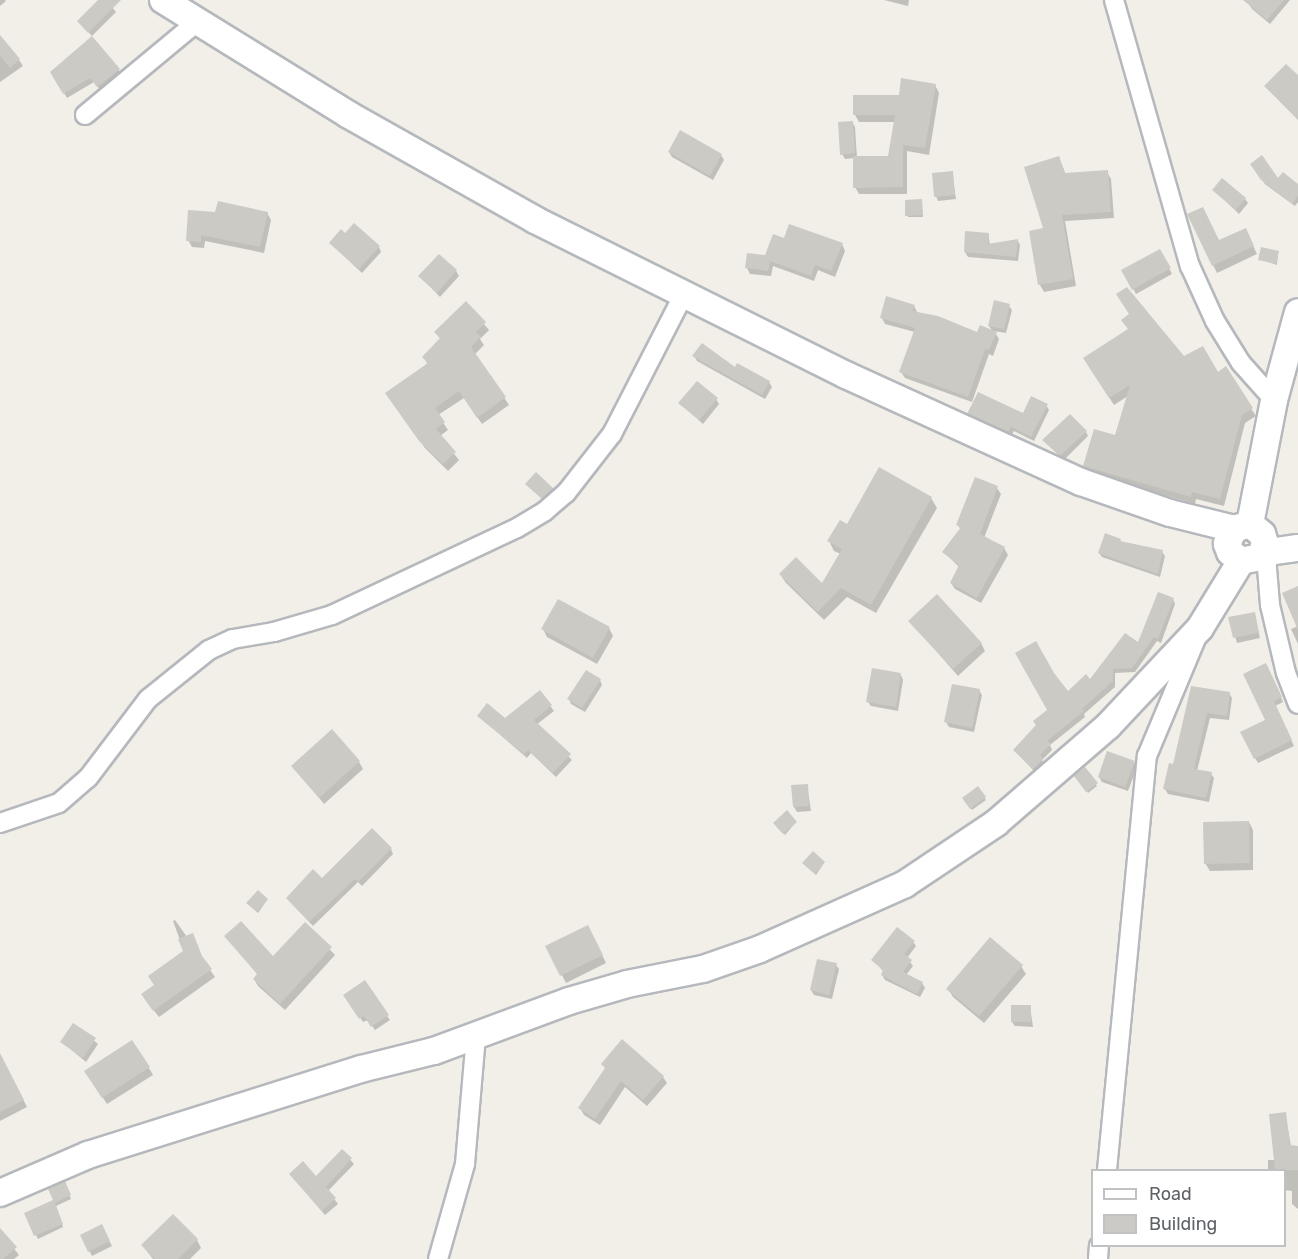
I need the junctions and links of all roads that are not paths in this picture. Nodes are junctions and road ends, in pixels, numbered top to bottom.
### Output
1 (163, 0) edge
2 (1114, 0) edge
3 (197, 22) junction
4 (86, 115) dead end
5 (684, 294) junction
6 (1298, 312) edge
7 (1274, 400) junction
8 (1298, 536) edge
9 (1249, 544) junction
10 (1298, 548) edge
11 (1200, 628) junction
12 (1298, 704) edge
13 (0, 822) edge
14 (476, 1035) junction
15 (1107, 1169) edge
16 (0, 1193) edge
17 (438, 1259) edge

1 - 3 street
2 - 7 street
3 - 4 street
3 - 5 street
5 - 9 street
5 - 13 street
6 - 7 street
7 - 9 street
8 - 9 street
9 - 10 street
9 - 11 street
9 - 12 street
11 - 14 street
11 - 15 street
14 - 16 street
14 - 17 street

